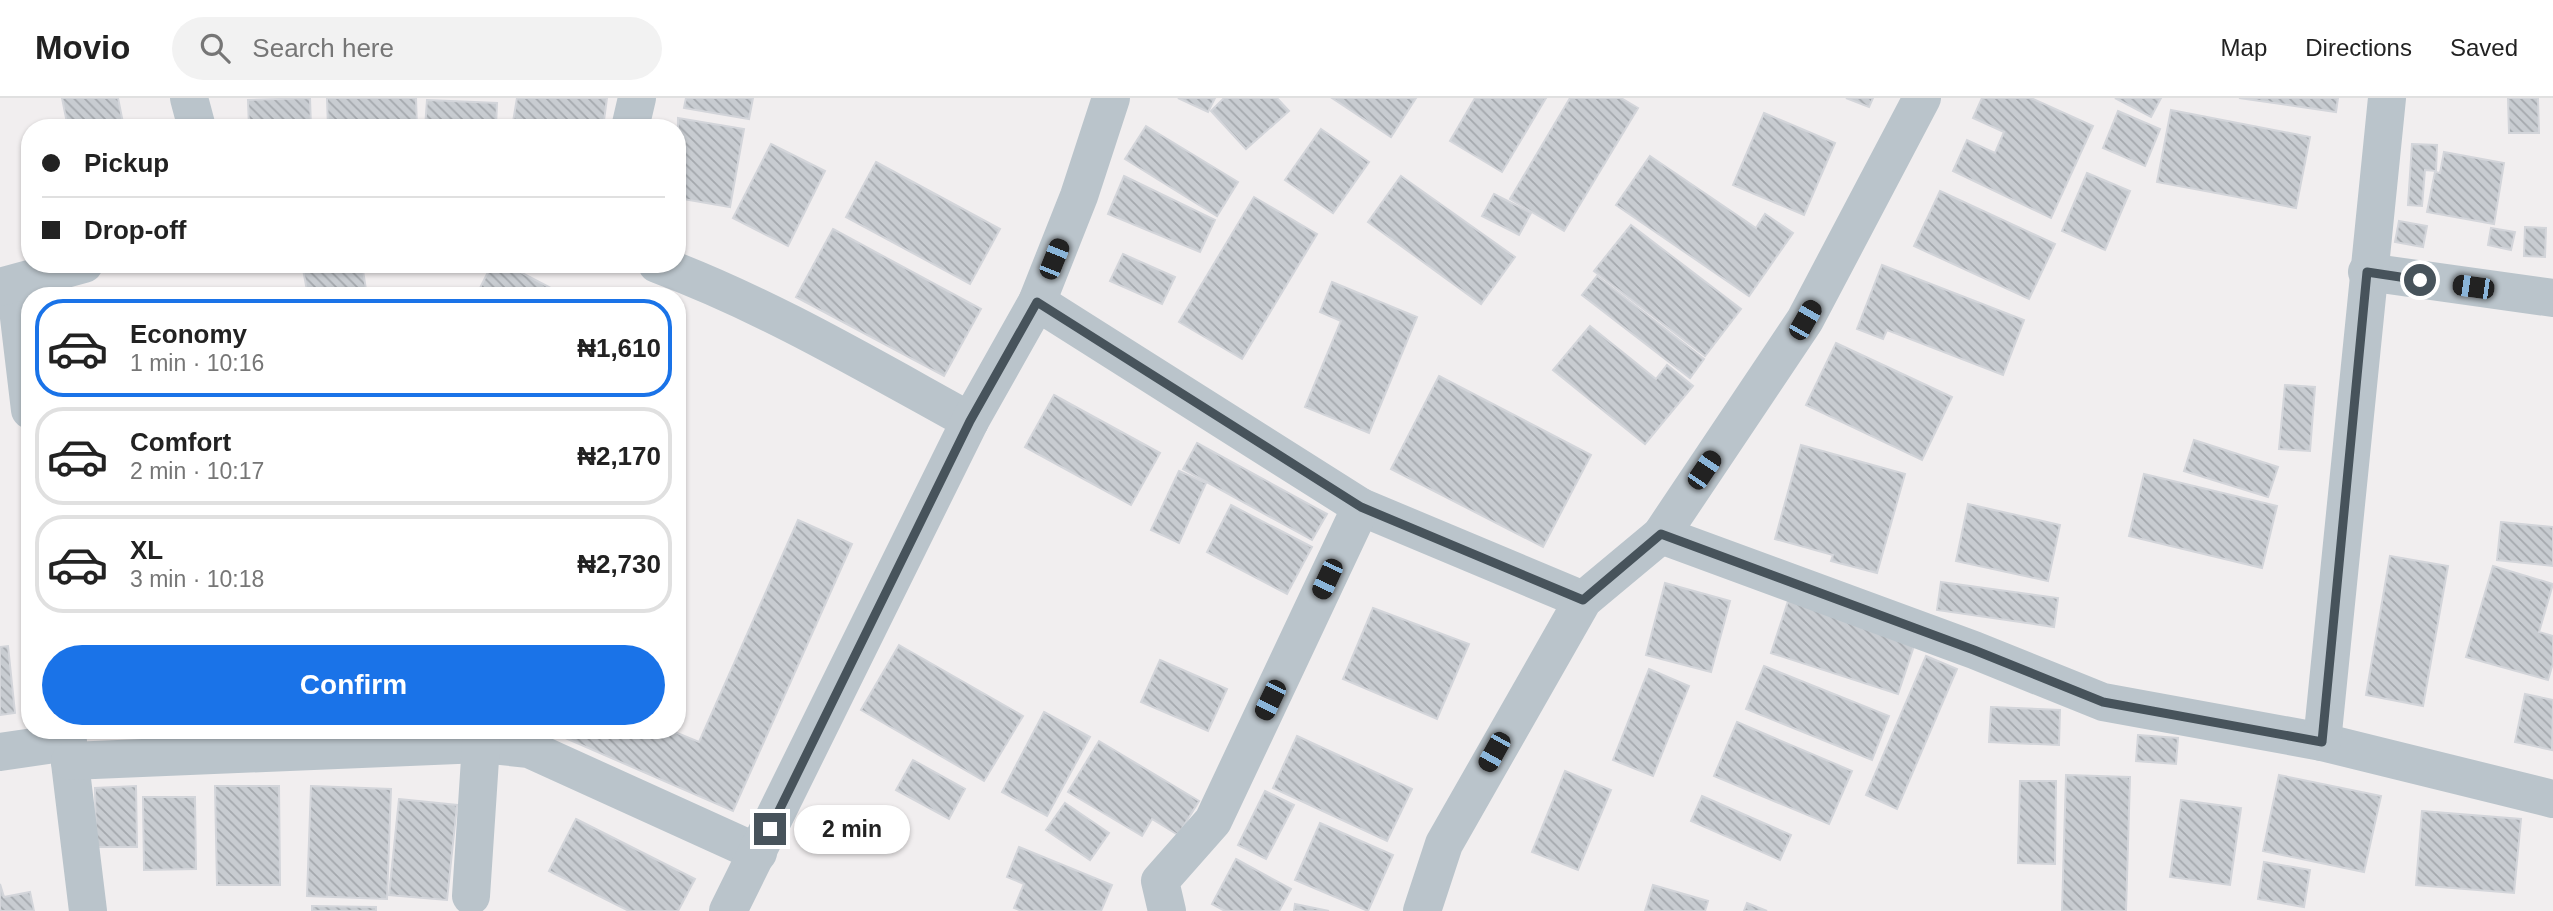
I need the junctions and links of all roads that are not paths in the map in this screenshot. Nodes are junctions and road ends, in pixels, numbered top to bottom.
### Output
1 (189, 98) edge
2 (637, 98) edge
3 (1111, 98) edge
4 (1922, 98) edge
5 (2387, 98) edge
6 (195, 119) edge
7 (632, 119) edge
8 (2367, 272) junction
9 (54, 273) edge
10 (681, 273) edge
11 (8, 286) edge
12 (2553, 298) edge
13 (1037, 302) junction
14 (21, 359) edge
15 (970, 421) junction
16 (1361, 507) junction
17 (1661, 534) junction
18 (1583, 600) junction
19 (2322, 742) junction
20 (481, 744) junction
21 (68, 745) edge
22 (0, 752) edge
23 (2553, 799) edge
24 (758, 853) junction
25 (471, 896) dead end
26 (88, 911) edge
27 (728, 911) edge
28 (1167, 911) edge
29 (1422, 911) edge

1 - 6 street
2 - 7 street
3 - 13 street
4 - 17 street
5 - 8 street
8 - 12 street
8 - 19 street
9 - 11 street
10 - 15 street
11 - 14 street
13 - 15 street
13 - 16 street
15 - 24 street
16 - 18 street
16 - 28 street
17 - 18 street
17 - 19 street
18 - 29 street
19 - 23 street
20 - 21 street
20 - 24 street
20 - 25 street
21 - 22 street
21 - 26 street
24 - 27 street

